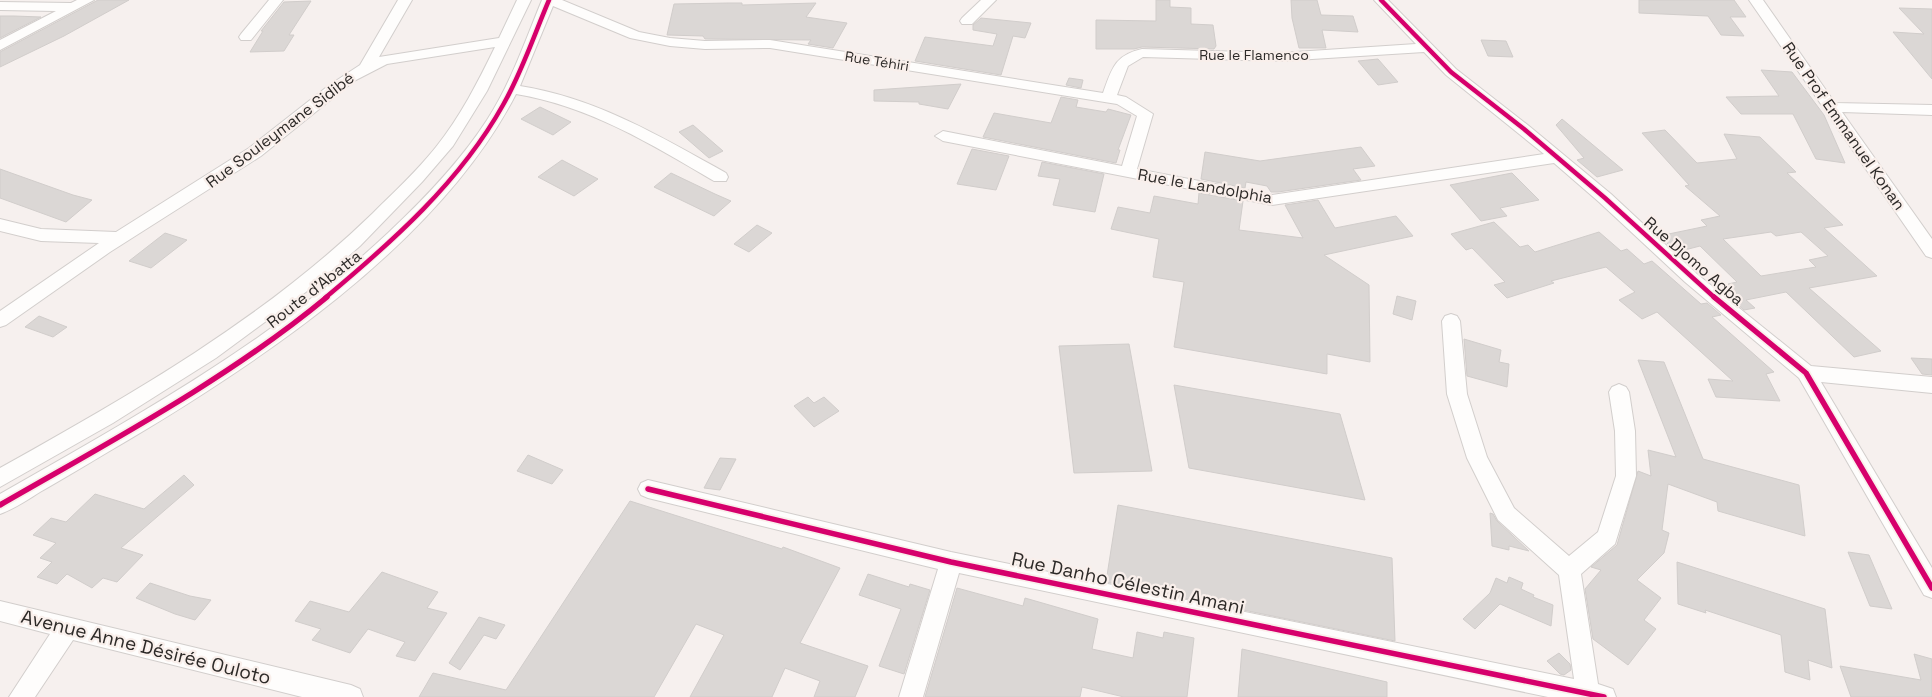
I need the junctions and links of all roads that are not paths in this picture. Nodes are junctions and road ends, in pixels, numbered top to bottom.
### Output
1 (88, 0) edge
2 (276, 0) edge
3 (405, 0) edge
4 (524, 0) edge
5 (549, 0) edge
6 (990, 0) edge
7 (1381, 0) edge
8 (1756, 0) edge
9 (0, 6) edge
10 (74, 7) junction
11 (967, 21) dead end
12 (246, 37) dead end
13 (505, 41) junction
14 (0, 46) edge
15 (1426, 48) junction
16 (367, 66) junction
17 (512, 88) junction
18 (1109, 97) junction
19 (1829, 107) junction
20 (1932, 110) edge
21 (943, 136) dead end
22 (1557, 157) junction
23 (1128, 172) junction
24 (720, 177) dead end
25 (0, 225) edge
26 (119, 238) junction
27 (1930, 246) edge
28 (0, 320) edge
29 (1451, 321) dead end
30 (1806, 373) junction
31 (1932, 386) edge
32 (1619, 392) dead end
33 (0, 478) edge
34 (648, 489) dead end
35 (0, 505) edge
36 (951, 562) junction
37 (1569, 570) junction
38 (1932, 588) edge
39 (0, 610) edge
40 (68, 627) junction
41 (1596, 695) edge
42 (21, 697) edge
43 (351, 697) edge
44 (911, 697) edge

1 - 10 street
2 - 12 street
3 - 16 street
4 - 13 street, Route d'Abatta
5 - 17 street, Route d'Abatta
5 - 18 street, Rue Téhiri
6 - 11 street
7 - 15 street, Rue Djomo Agba
8 - 19 street, Rue Prof Emmanuel Konan
9 - 10 street
10 - 14 street
13 - 16 street, Rue Souleymane Sidibé
13 - 33 street, Route d'Abatta
15 - 18 street, Rue le Flamenco
15 - 22 street, Rue Djomo Agba
16 - 26 street, Rue Souleymane Sidibé
17 - 24 street
17 - 35 street, Route d'Abatta
18 - 23 street, Rue Téhiri
19 - 20 street
19 - 27 street, Rue Prof Emmanuel Konan
21 - 23 street, Rue le Landolphia
22 - 23 street, Rue le Landolphia
22 - 30 street, Rue Djomo Agba
25 - 26 street
26 - 28 street, Rue Souleymane Sidibé
29 - 37 street
30 - 31 street
30 - 38 street, Rue Djomo Agba
32 - 37 street
34 - 36 street, Rue Danho Célestin Amani
36 - 41 street, Rue Danho Célestin Amani
36 - 44 street
37 - 41 street
39 - 40 street, Avenue Anne Désirée Ouloto
40 - 42 street
40 - 43 street, Avenue Anne Désirée Ouloto

